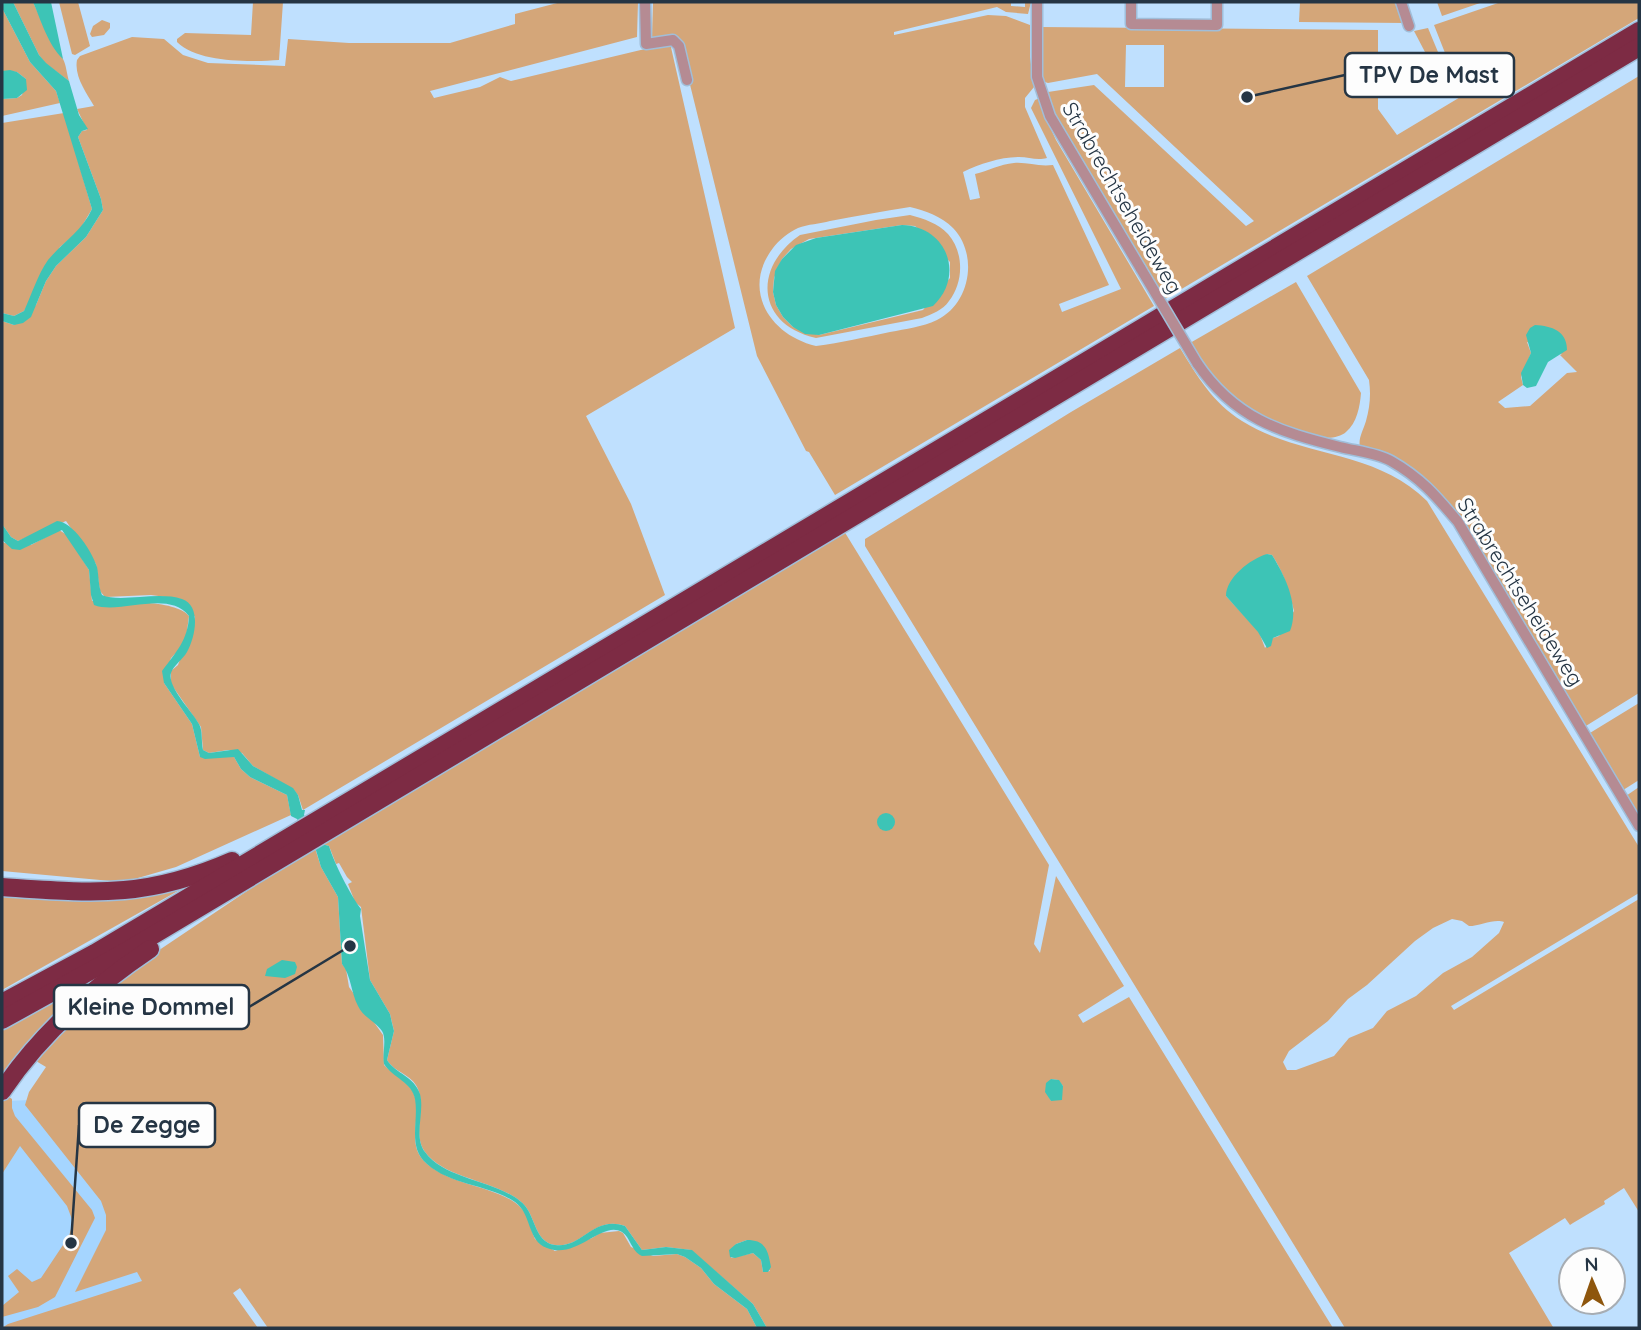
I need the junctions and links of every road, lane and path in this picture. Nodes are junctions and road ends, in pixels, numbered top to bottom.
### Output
1 (645, 2) edge
2 (1037, 2) edge
3 (1130, 2) edge
4 (1217, 2) edge
5 (1401, 2) edge
6 (1409, 26) dead end
7 (1639, 31) edge
8 (1639, 47) edge
9 (687, 80) dead end
10 (1639, 827) edge
11 (310, 833) junction
12 (2, 887) edge
13 (228, 890) junction
14 (2, 1003) edge
15 (2, 1020) edge
16 (2, 1091) edge

1 - 9 street
2 - 10 street, Strabrechtseheideweg, bridge
3 - 4 street
5 - 6 street
7 - 11 highway
8 - 11 highway
11 - 12 highway
11 - 13 highway
11 - 14 highway
13 - 15 highway
13 - 16 highway

